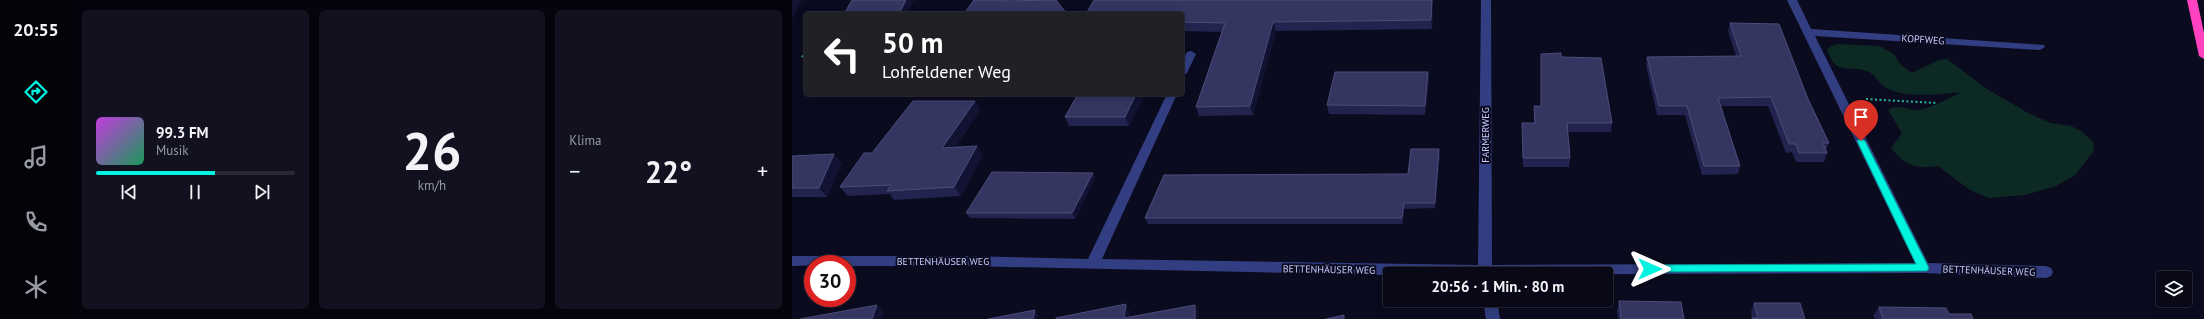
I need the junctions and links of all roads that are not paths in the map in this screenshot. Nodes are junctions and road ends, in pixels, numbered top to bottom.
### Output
1 (1486, 0) edge
2 (1792, 0) edge
3 (2192, 0) edge
4 (1807, 32) junction
5 (2040, 47) dead end
6 (1191, 54) dead end
7 (2204, 56) edge
8 (1184, 69) edge
9 (1171, 96) edge
10 (792, 260) edge
11 (1093, 263) junction
12 (1485, 267) edge
13 (1924, 268) junction
14 (1383, 270) edge
15 (1613, 271) edge
16 (2046, 272) dead end
17 (1491, 307) edge
18 (1493, 319) edge

1 - 12 street, FARMERWEG
2 - 4 street
3 - 7 highway
4 - 5 street, KOPFWEG
4 - 13 street
6 - 8 street
9 - 11 street
10 - 11 street, BETTENHÄUSER WEG
11 - 14 street, BETTENHÄUSER WEG
13 - 15 street, BETTENHÄUSER WEG
13 - 16 street, BETTENHÄUSER WEG
17 - 18 street

